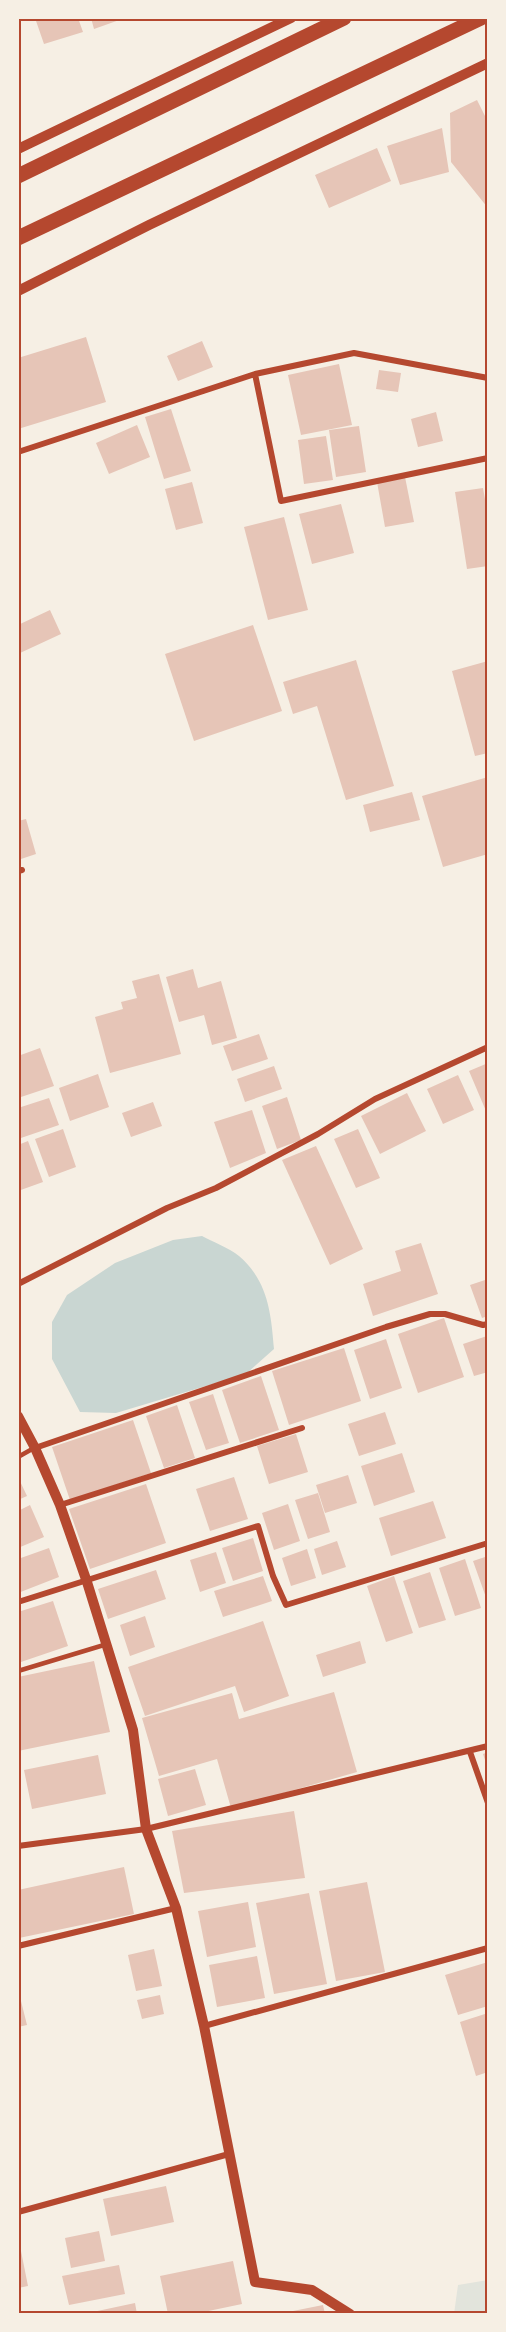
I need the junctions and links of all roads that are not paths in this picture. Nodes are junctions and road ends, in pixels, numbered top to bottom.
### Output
1 (290, 18) edge
2 (344, 18) edge
3 (481, 18) edge
4 (488, 63) edge
5 (18, 148) edge
6 (18, 176) edge
7 (18, 238) edge
8 (18, 291) edge
9 (255, 374) junction
10 (488, 378) edge
11 (18, 452) edge
12 (488, 458) edge
13 (488, 1047) edge
14 (18, 1284) edge
15 (488, 1324) edge
16 (18, 1416) edge
17 (302, 1428) dead end
18 (35, 1448) junction
19 (18, 1457) edge
20 (60, 1505) junction
21 (488, 1543) edge
22 (87, 1582) junction
23 (18, 1602) edge
24 (106, 1644) junction
25 (18, 1671) edge
26 (488, 1746) edge
27 (470, 1752) junction
28 (488, 1803) edge
29 (146, 1829) junction
30 (18, 1846) edge
31 (176, 1908) junction
32 (18, 1946) edge
33 (488, 1948) edge
34 (204, 2026) junction
35 (229, 2154) junction
36 (18, 2212) edge
37 (350, 2314) edge

1 - 5 street
2 - 6 main road
3 - 7 main road
4 - 8 street
9 - 10 street
9 - 11 street
9 - 12 street
13 - 14 street
15 - 18 street
16 - 18 street
17 - 20 street
18 - 19 lane
18 - 20 street
20 - 22 street
21 - 22 street
22 - 23 street
22 - 24 street
24 - 25 lane
24 - 29 street
26 - 27 street
27 - 28 street
27 - 29 street
29 - 30 street
29 - 31 street
31 - 32 street
31 - 34 street
33 - 34 street
34 - 35 street
35 - 36 street
35 - 37 street

